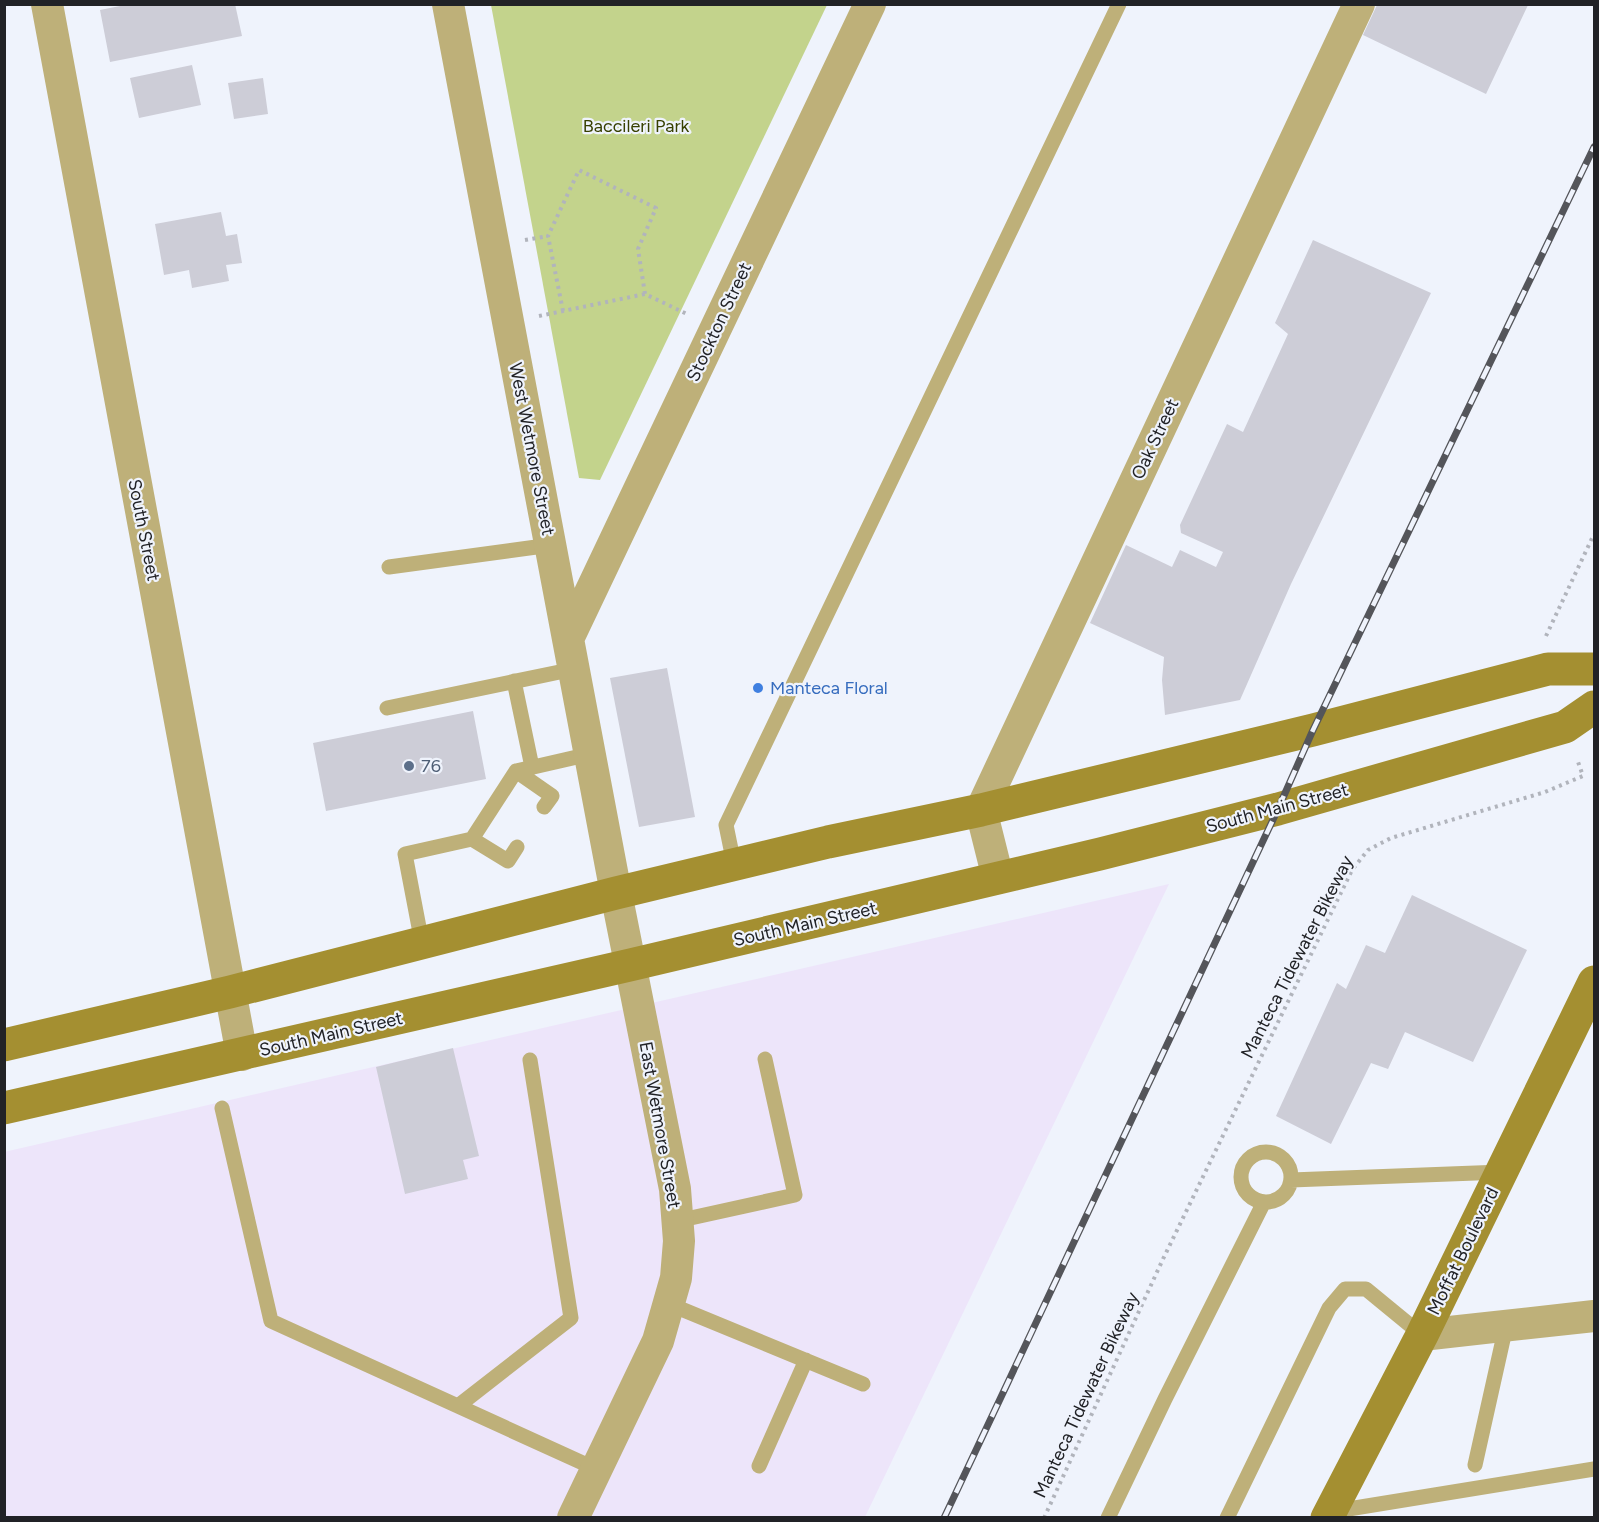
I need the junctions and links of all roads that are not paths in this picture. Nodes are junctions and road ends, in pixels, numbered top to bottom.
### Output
1 (47, 4) edge
2 (447, 4) edge
3 (870, 4) edge
4 (1119, 4) edge
5 (1359, 4) edge
6 (551, 545) junction
7 (390, 567) dead end
8 (571, 654) junction
9 (1594, 669) edge
10 (514, 681) junction
11 (1594, 707) edge
12 (387, 708) dead end
13 (590, 754) junction
14 (532, 767) junction
15 (516, 771) junction
16 (544, 807) dead end
17 (981, 810) junction
18 (471, 839) junction
19 (517, 847) dead end
20 (734, 864) junction
21 (998, 878) junction
22 (615, 893) junction
23 (422, 943) junction
24 (630, 965) junction
25 (1594, 982) edge
26 (230, 992) junction
27 (4, 1045) edge
28 (242, 1055) junction
29 (765, 1059) dead end
30 (530, 1060) dead end
31 (4, 1108) edge
32 (222, 1108) dead end
33 (1502, 1172) junction
34 (1291, 1179) junction
35 (1264, 1202) junction
36 (677, 1221) junction
37 (669, 1304) junction
38 (1594, 1317) edge
39 (1506, 1326) junction
40 (1422, 1335) junction
41 (806, 1360) junction
42 (863, 1384) dead end
43 (459, 1406) junction
44 (1475, 1465) dead end
45 (759, 1466) dead end
46 (596, 1469) junction
47 (1594, 1469) edge
48 (1328, 1515) edge
49 (573, 1518) edge
50 (1108, 1518) edge
51 (1227, 1518) edge

1 - 26 street, South Street
2 - 6 street, West Wetmore Street
3 - 8 street, Stockton Street
4 - 20 lane
5 - 17 street, Oak Street
6 - 7 lane
6 - 8 street, West Wetmore Street
8 - 10 lane
8 - 13 street, West Wetmore Street
9 - 17 main road
10 - 12 lane
10 - 14 lane
11 - 21 main road, South Main Street
13 - 14 lane
13 - 22 street, West Wetmore Street
14 - 15 lane
15 - 16 lane
15 - 18 lane
17 - 20 main road
17 - 21 street
18 - 19 lane
18 - 23 lane
20 - 22 main road
21 - 24 main road, South Main Street
22 - 23 main road
22 - 24 street, East Wetmore Street
23 - 26 main road
24 - 28 main road, South Main Street
24 - 36 street, East Wetmore Street
25 - 33 main road, Moffat Boulevard
26 - 27 main road
26 - 28 street, South Street
28 - 31 main road, South Main Street
29 - 36 lane
30 - 43 lane
32 - 43 lane
33 - 34 lane
33 - 40 main road, Moffat Boulevard
34 - 35 lane
34 - 35 lane
35 - 50 lane
36 - 37 street, East Wetmore Street
37 - 41 lane
37 - 46 street, East Wetmore Street
38 - 39 street
39 - 40 street
39 - 44 lane
40 - 48 main road, Moffat Boulevard
40 - 51 lane
41 - 42 lane
41 - 45 lane
43 - 46 lane
46 - 49 street, East Wetmore Street
47 - 48 lane

